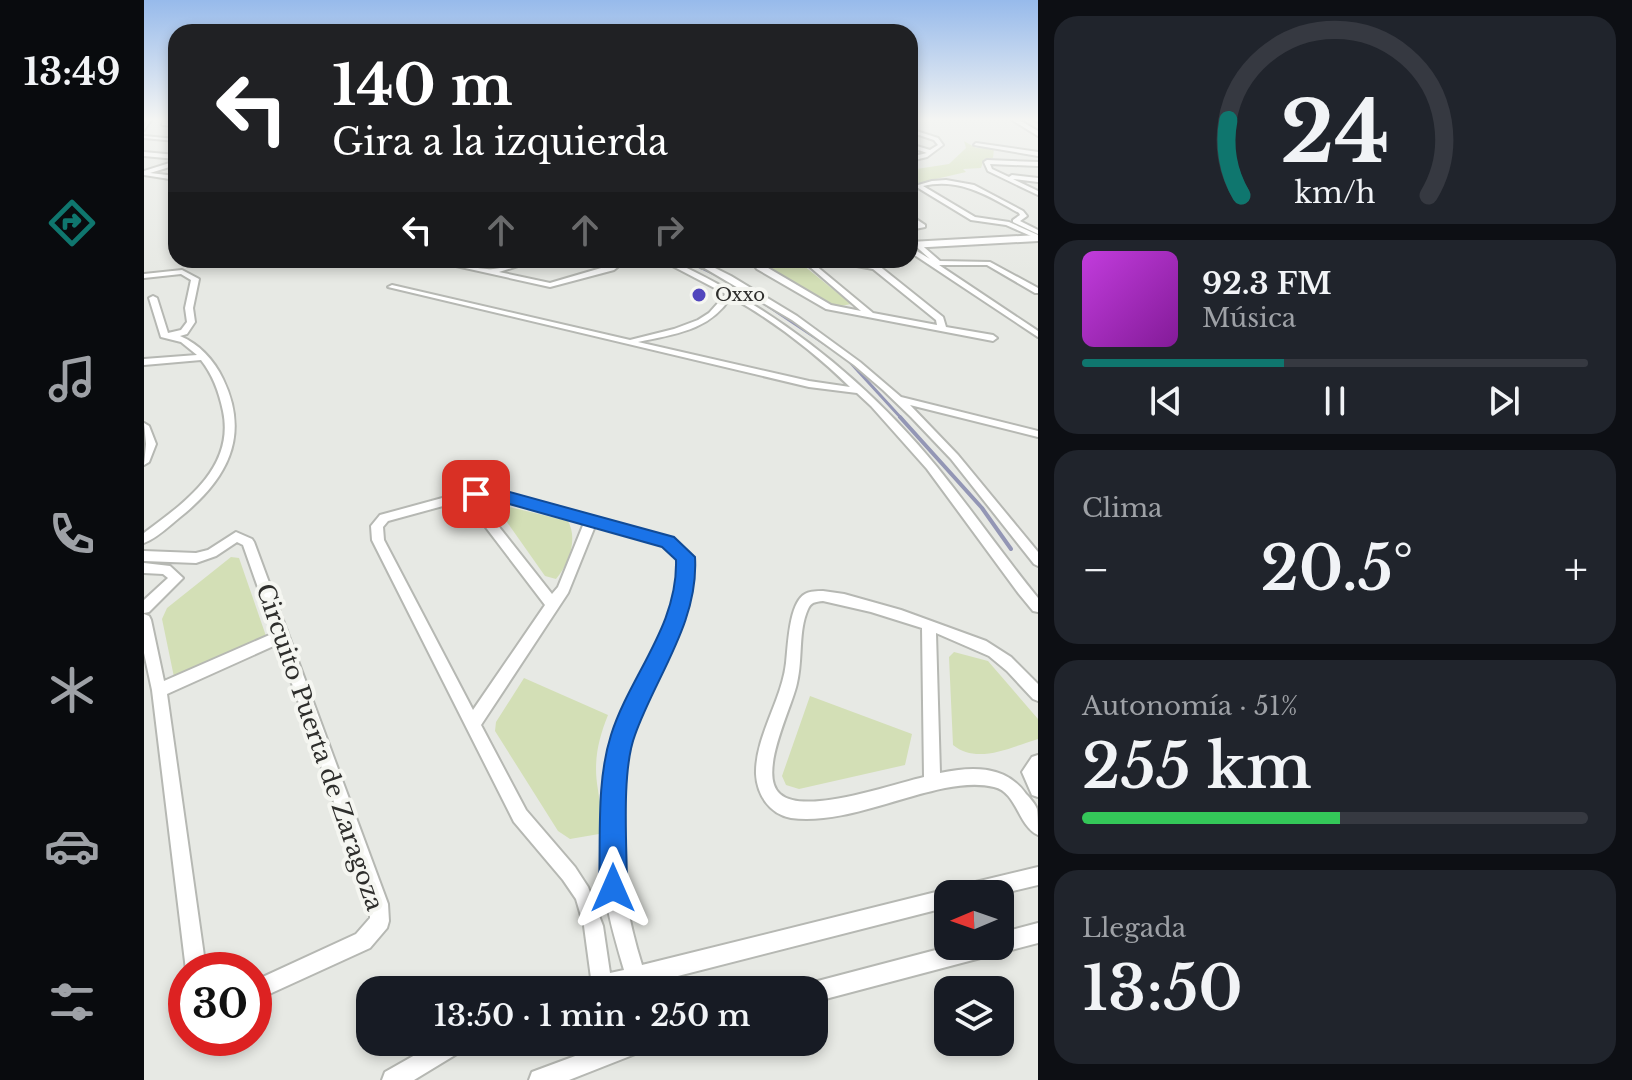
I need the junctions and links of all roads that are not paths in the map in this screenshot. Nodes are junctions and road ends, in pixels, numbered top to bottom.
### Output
1 (992, 170) edge
2 (144, 173) edge
3 (1001, 175) junction
4 (168, 177) edge
5 (1038, 180) edge
6 (1038, 193) edge
7 (1038, 236) edge
8 (918, 244) edge
9 (918, 249) edge
10 (934, 264) junction
11 (473, 268) edge
12 (505, 268) edge
13 (611, 268) edge
14 (680, 268) edge
15 (711, 268) edge
16 (762, 268) edge
17 (815, 268) edge
18 (876, 268) edge
19 (491, 272) junction
20 (144, 276) edge
21 (392, 287) dead end
22 (1038, 291) edge
23 (730, 293) junction
24 (153, 298) dead end
25 (873, 316) junction
26 (942, 329) junction
27 (1038, 335) edge
28 (993, 338) dead end
29 (630, 341) junction
30 (164, 342) junction
31 (204, 357) junction
32 (145, 363) edge
33 (861, 391) junction
34 (898, 399) junction
35 (144, 426) edge
36 (1038, 434) edge
37 (144, 462) edge
38 (468, 495) junction
39 (591, 521) junction
40 (144, 539) edge
41 (144, 556) edge
42 (1038, 561) edge
43 (144, 568) edge
44 (553, 605) junction
45 (1038, 607) edge
46 (144, 608) edge
47 (144, 620) edge
48 (929, 626) junction
49 (283, 635) junction
50 (159, 690) junction
51 (1038, 694) edge
52 (474, 722) junction
53 (1038, 763) edge
54 (932, 783) junction
55 (1038, 789) edge
56 (1038, 826) edge
57 (1038, 876) edge
58 (1014, 882) edge
59 (934, 901) edge
60 (1038, 933) edge
61 (1014, 939) edge
62 (194, 952) edge
63 (935, 960) edge
64 (635, 974) junction
65 (592, 976) edge
66 (629, 976) edge
67 (272, 983) edge
68 (828, 988) edge
69 (433, 1056) edge
70 (597, 1056) edge
71 (393, 1080) edge
72 (540, 1080) edge

1 - 3 street
2 - 4 street
3 - 5 street
3 - 6 street
7 - 7 street
7 - 8 street
9 - 10 street
10 - 22 street
10 - 27 street
11 - 19 street
12 - 19 street
13 - 19 street
14 - 23 street
15 - 34 street
16 - 25 street
17 - 25 street
18 - 26 street
20 - 30 street
21 - 29 street
23 - 29 street
23 - 33 street
24 - 30 street
25 - 26 street
26 - 28 street
29 - 33 street
30 - 31 street
30 - 32 street
31 - 32 street
31 - 40 street
33 - 45 street
34 - 36 street
34 - 42 street
35 - 37 street
38 - 39 street
38 - 44 street
38 - 52 street
39 - 44 street
39 - 64 street
41 - 49 street, Circuito Puerta de Zaragoza
43 - 46 street
44 - 52 street
47 - 50 street
48 - 51 street
48 - 54 street
48 - 54 street
49 - 50 street
49 - 67 street, Circuito Puerta de Zaragoza
50 - 62 street
52 - 65 street
53 - 55 street
54 - 56 street
57 - 58 street
59 - 64 street
60 - 61 street
63 - 68 street
64 - 66 street
69 - 71 street
70 - 72 street

